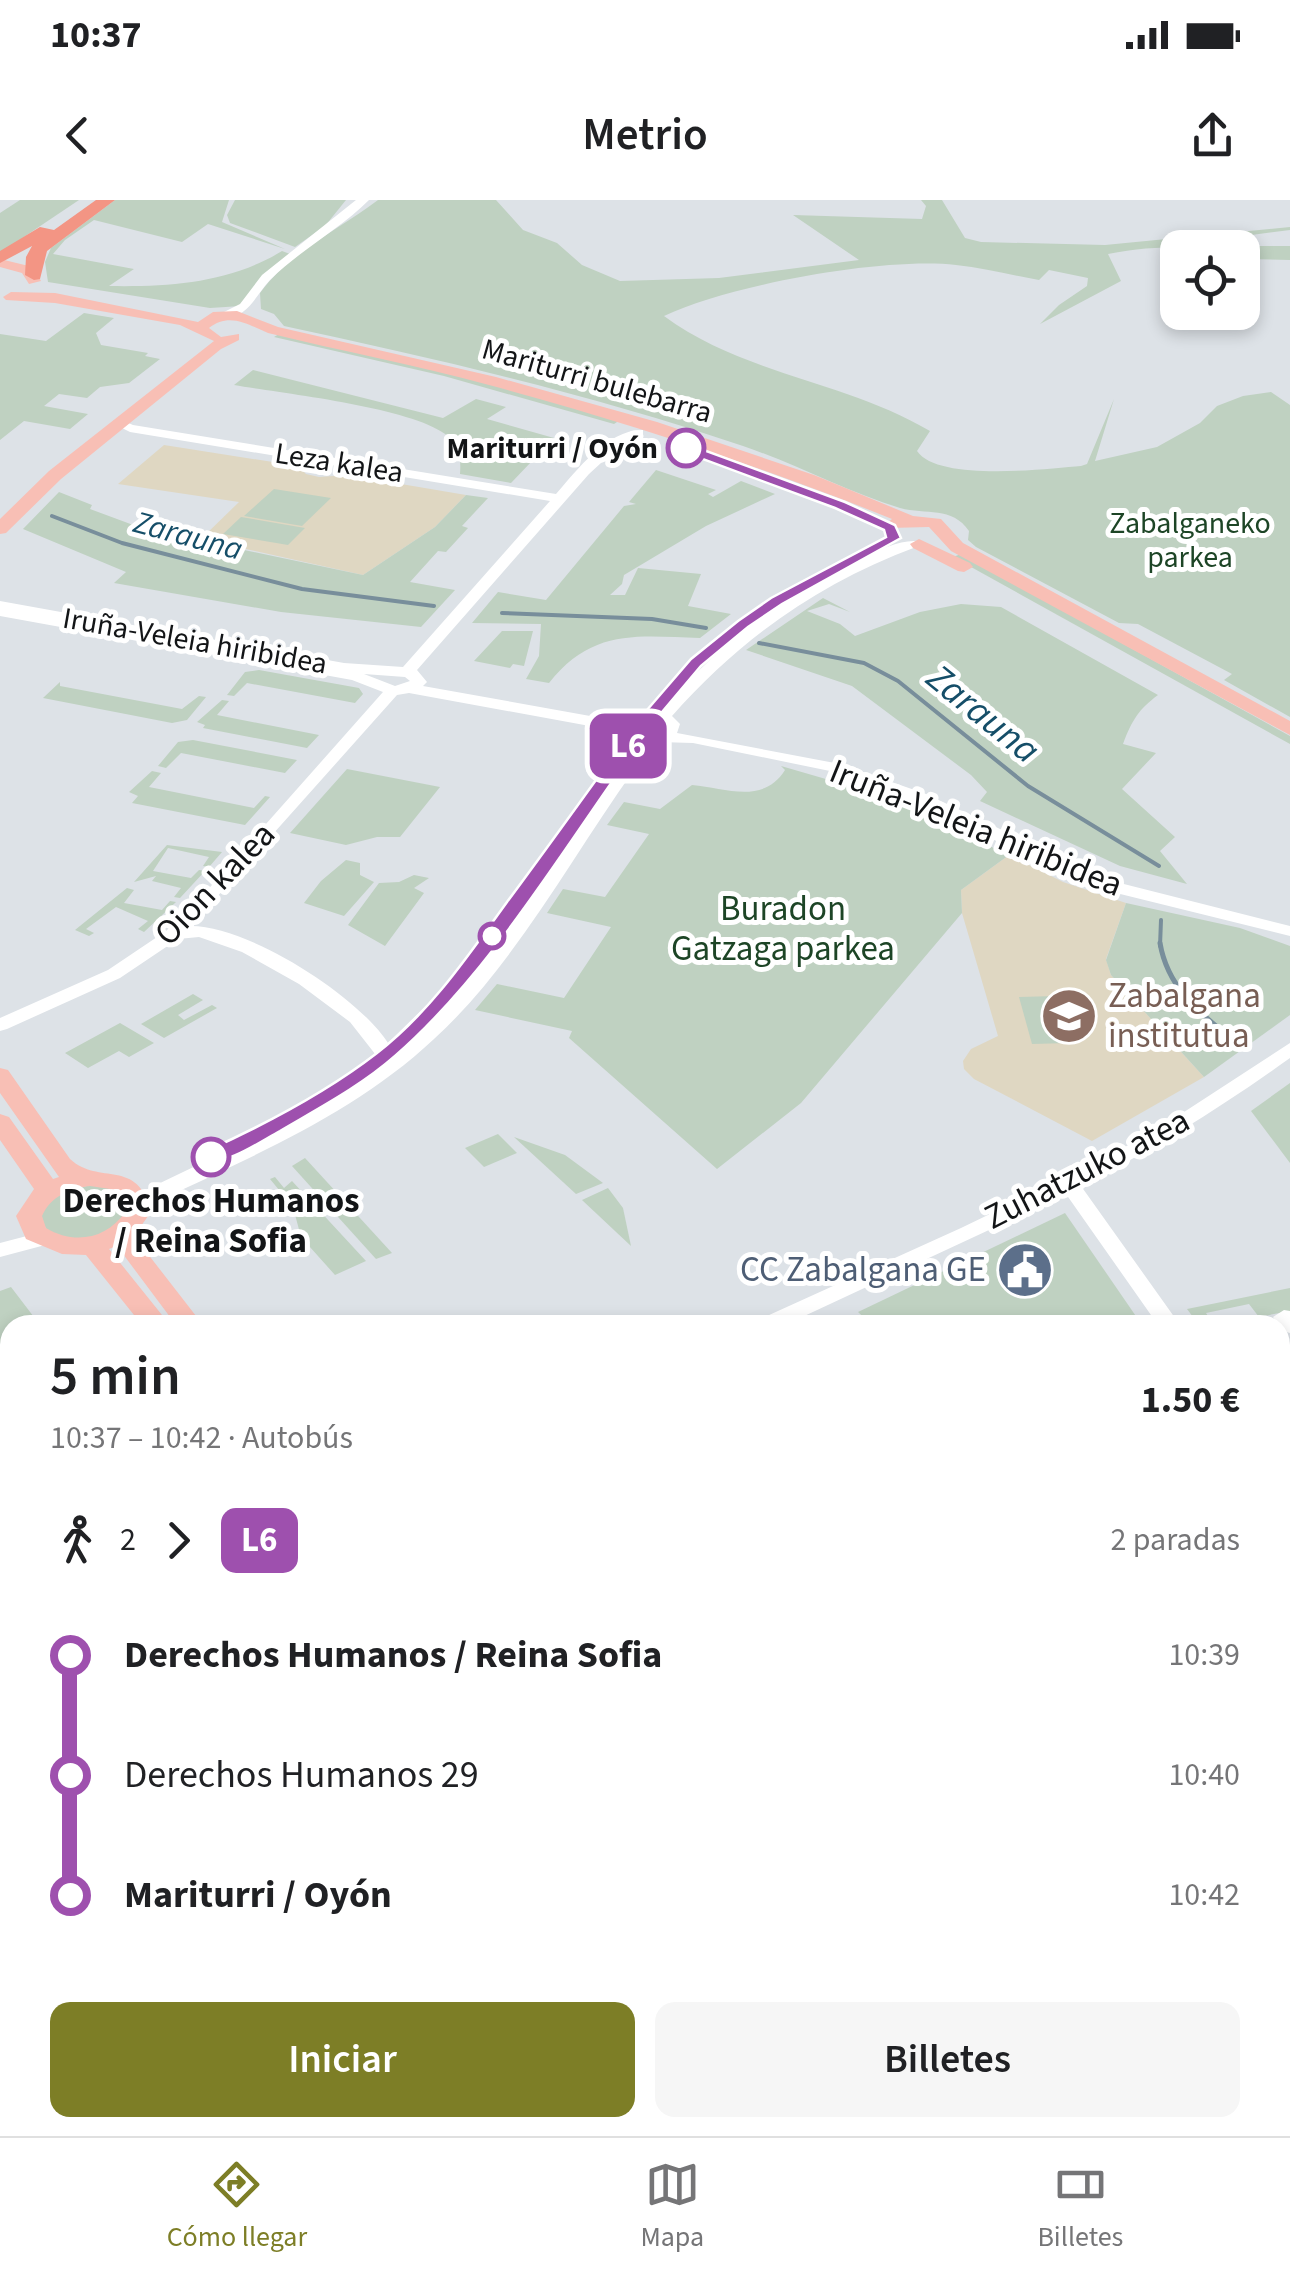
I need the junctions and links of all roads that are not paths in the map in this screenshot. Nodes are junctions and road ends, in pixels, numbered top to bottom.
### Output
1 (89, 200) edge
2 (107, 200) edge
3 (363, 200) edge
4 (0, 260) edge
5 (34, 278) junction
6 (254, 297) junction
7 (5, 298) edge
8 (224, 315) junction
9 (259, 322) junction
10 (205, 331) junction
11 (238, 336) junction
12 (119, 423) junction
13 (638, 433) junction
14 (560, 498) junction
15 (0, 503) edge
16 (910, 520) junction
17 (0, 528) edge
18 (944, 535) junction
19 (903, 539) junction
20 (0, 609) edge
21 (400, 681) junction
22 (648, 727) junction
23 (1290, 730) edge
24 (1290, 748) edge
25 (1290, 920) edge
26 (1290, 931) edge
27 (172, 935) junction
28 (0, 1025) edge
29 (1288, 1052) edge
30 (386, 1055) junction
31 (0, 1075) edge
32 (0, 1122) edge
33 (76, 1179) junction
34 (1068, 1183) junction
35 (48, 1190) junction
36 (132, 1194) junction
37 (36, 1232) junction
38 (123, 1232) junction
39 (0, 1240) edge
40 (92, 1246) junction
41 (0, 1250) edge
42 (149, 1315) edge
43 (182, 1315) edge
44 (787, 1315) edge
45 (1162, 1315) edge

1 - 4 highway
2 - 5 highway
3 - 6 street
4 - 5 main road
5 - 7 main road
5 - 8 main road
6 - 8 street
6 - 9 street
7 - 10 main road
8 - 9 main road, Mariturri bulebarra
8 - 10 main road
9 - 11 main road
9 - 16 main road, Mariturri bulebarra
10 - 11 main road, Mariturri bulebarra
10 - 15 main road
11 - 12 main road
11 - 13 main road, Mariturri bulebarra
12 - 14 street, Leza kalea
12 - 17 main road
13 - 14 street, Oion kalea
13 - 19 main road, Mariturri bulebarra
14 - 21 street, Oion kalea
16 - 18 main road, Mariturri bulebarra
16 - 19 main road
18 - 19 main road
18 - 23 main road
19 - 22 street
19 - 24 main road, Mariturri bulebarra
20 - 21 street, Iruña-Veleia hiribidea
21 - 22 street, Iruña-Veleia hiribidea
21 - 27 street, Oion kalea
22 - 25 street, Iruña-Veleia hiribidea
22 - 26 street, Iruña-Veleia hiribidea
22 - 30 street
22 - 36 street
27 - 28 street, Oion kalea
27 - 30 street
29 - 34 street, Zuhatzuko atea
30 - 36 street
31 - 33 main road
32 - 35 main road
33 - 35 main road
33 - 36 main road
34 - 44 street, Zuhatzuko atea
34 - 45 street
35 - 37 main road
36 - 38 main road
37 - 39 street
37 - 40 main road
37 - 41 street
38 - 40 main road
38 - 43 main road
40 - 42 main road

